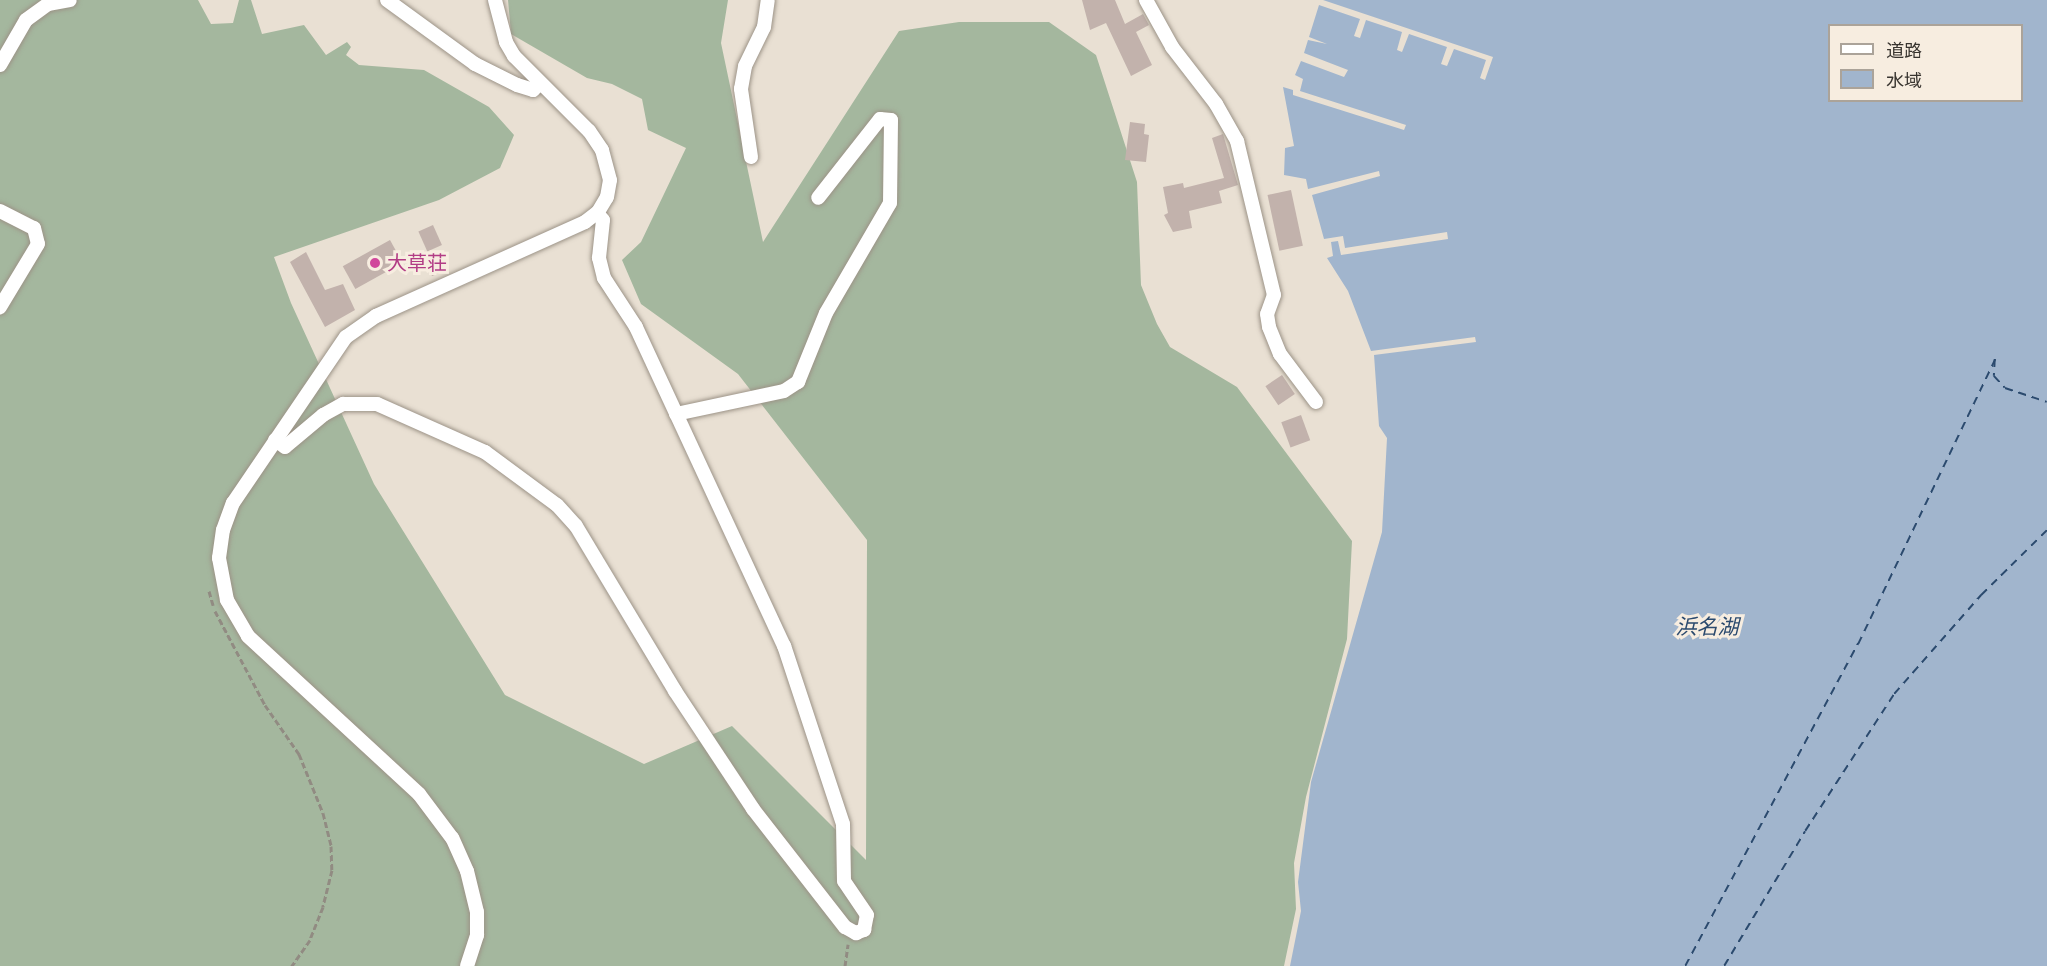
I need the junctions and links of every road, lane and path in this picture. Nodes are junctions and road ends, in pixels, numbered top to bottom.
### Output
1 (70, 0) edge
2 (387, 0) edge
3 (495, 0) edge
4 (768, 0) edge
5 (1146, 0) edge
6 (0, 65) edge
7 (540, 83) junction
8 (751, 158) dead end
9 (818, 198) dead end
10 (0, 211) edge
11 (597, 213) junction
12 (0, 307) edge
13 (1316, 402) dead end
14 (676, 414) junction
15 (275, 440) junction
16 (209, 589) dead end
17 (850, 931) junction
18 (292, 966) edge
19 (467, 966) edge
20 (845, 966) edge

1 - 6 street
2 - 7 street
3 - 7 street
4 - 8 street
5 - 13 street
7 - 11 street
9 - 14 street
10 - 12 street
11 - 14 street
11 - 15 street
14 - 17 street
15 - 17 street
15 - 19 street
16 - 18 path
17 - 20 path

